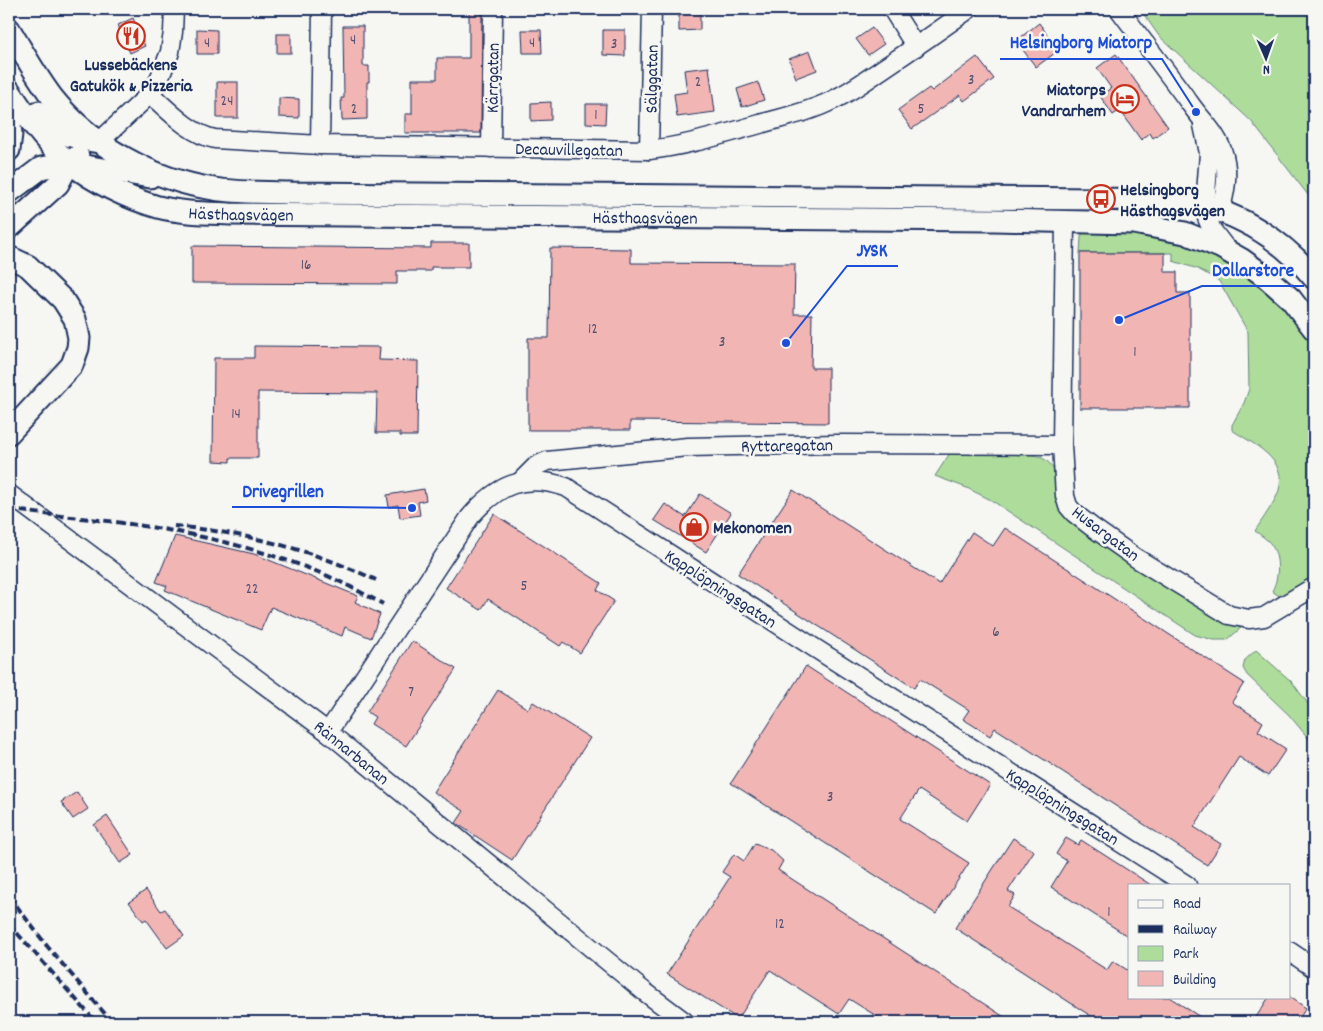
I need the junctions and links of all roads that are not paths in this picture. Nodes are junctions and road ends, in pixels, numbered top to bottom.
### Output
1 (174, 9) edge
2 (322, 9) edge
3 (493, 9) edge
4 (652, 9) edge
5 (892, 9) edge
6 (969, 9) edge
7 (1119, 9) edge
8 (9, 29) edge
9 (916, 47) junction
10 (9, 84) edge
11 (9, 90) edge
12 (150, 94) junction
13 (9, 114) edge
14 (99, 142) junction
15 (320, 145) junction
16 (491, 148) junction
17 (9, 150) edge
18 (649, 150) junction
19 (69, 163) junction
20 (195, 186) junction
21 (9, 192) edge
22 (1211, 212) junction
23 (1065, 221) junction
24 (9, 228) edge
25 (1162, 228) junction
26 (1228, 252) junction
27 (9, 256) edge
28 (1314, 278) edge
29 (1314, 329) edge
30 (9, 433) edge
31 (1062, 446) junction
32 (520, 482) junction
33 (9, 494) edge
34 (1314, 587) edge
35 (328, 732) junction
36 (1185, 884) edge
37 (1290, 952) edge
38 (1314, 968) edge
39 (685, 1022) edge

1 - 12 street
2 - 15 street
3 - 16 street, Kärrgatan
4 - 18 street, Sälggatan
5 - 9 street
6 - 9 street, Decauvillegatan
7 - 22 street
8 - 14 main road
9 - 18 street, Decauvillegatan
10 - 14 main road
11 - 19 main road, Hästhagsvägen
12 - 14 street
12 - 15 street, Decauvillegatan
13 - 17 main road
14 - 19 main road
14 - 20 main road, Hästhagsvägen
15 - 16 street, Decauvillegatan
16 - 18 street, Decauvillegatan
19 - 20 main road
19 - 21 main road
19 - 23 main road, Hästhagsvägen
19 - 24 main road
20 - 22 main road, Hästhagsvägen
22 - 25 main road
22 - 26 street
22 - 28 main road, Hästhagsvägen
23 - 25 main road, Hästhagsvägen
23 - 31 street, Husargatan
25 - 26 main road, Hästhagsvägen
26 - 29 main road, Hästhagsvägen
27 - 30 main road
31 - 32 street, Ryttaregatan
31 - 34 street, Husargatan
32 - 35 street, Kapplöpningsgatan
32 - 36 street, Kapplöpningsgatan
33 - 35 street, Rännarbanan
35 - 39 street, Rännarbanan
37 - 38 street

